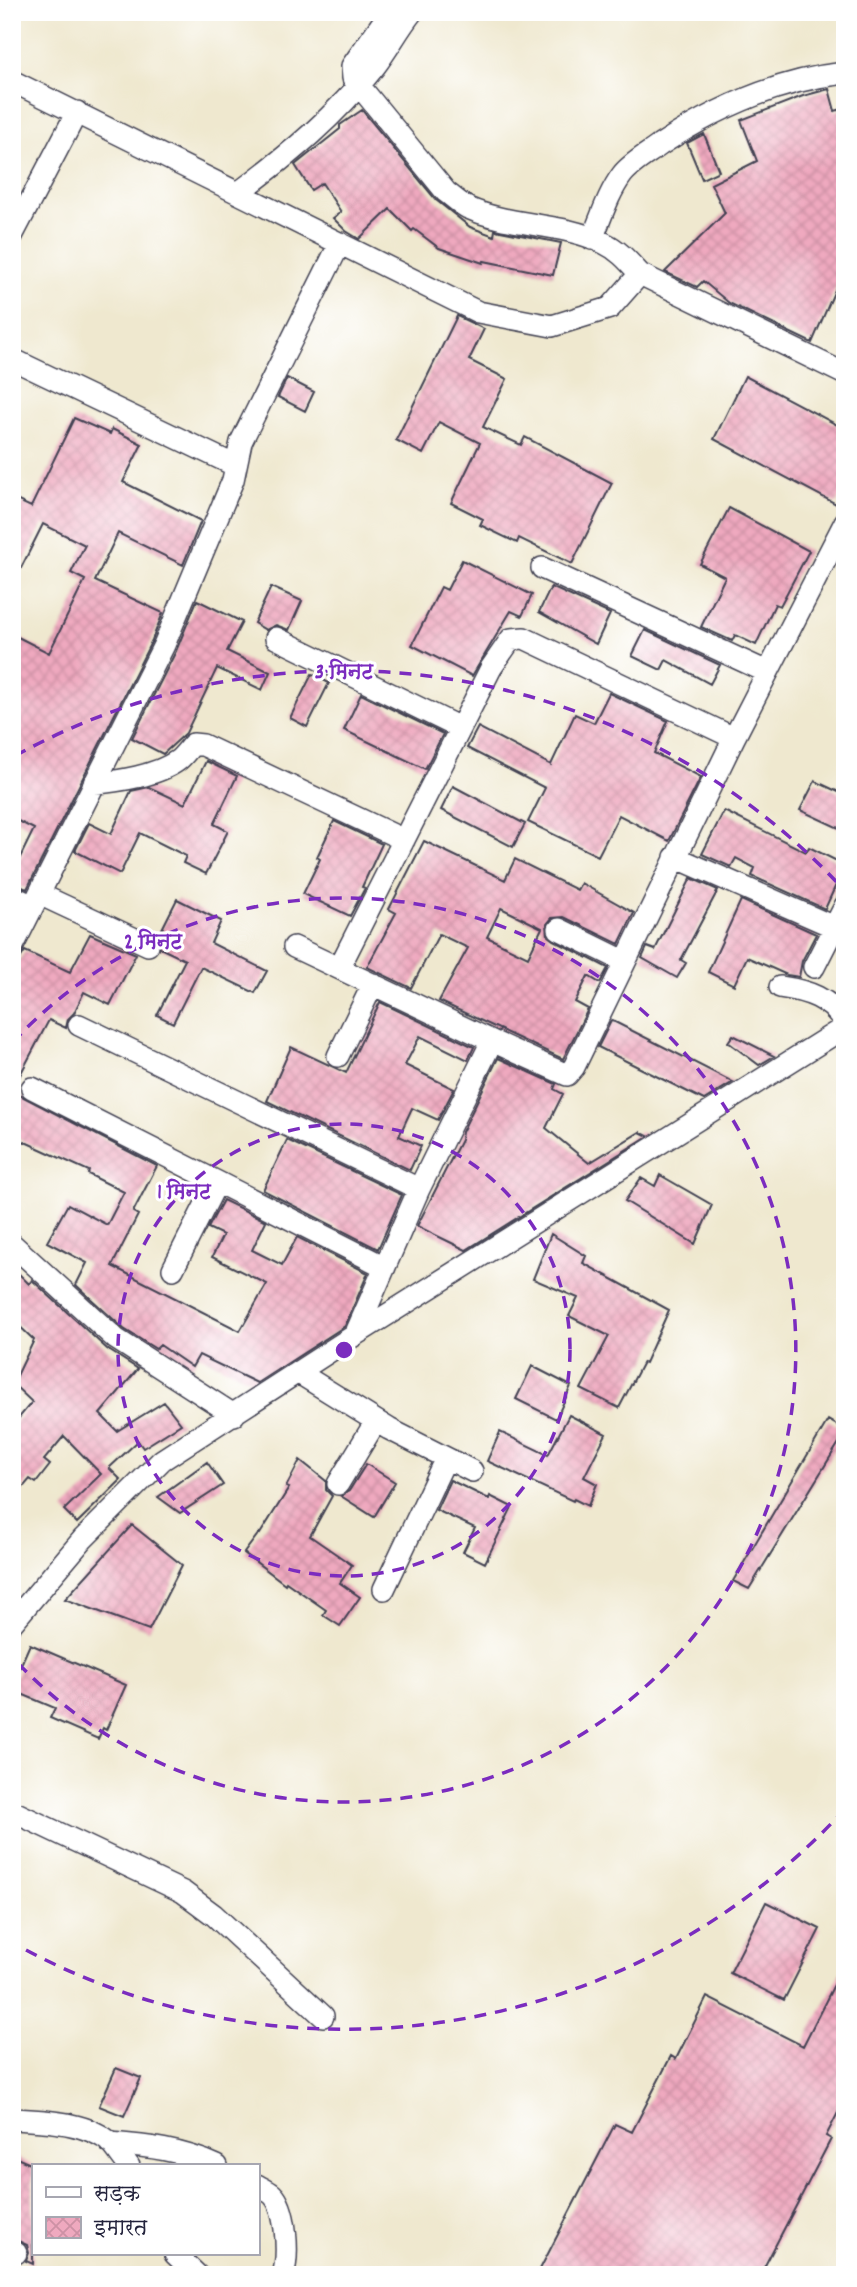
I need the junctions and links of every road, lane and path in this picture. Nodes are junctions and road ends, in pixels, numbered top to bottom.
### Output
1 (390, 12) edge
2 (412, 12) edge
3 (845, 73) edge
4 (12, 81) edge
5 (358, 85) junction
6 (77, 112) junction
7 (239, 192) junction
8 (12, 236) edge
9 (592, 239) junction
10 (340, 243) junction
11 (640, 274) junction
12 (12, 359) edge
13 (845, 373) edge
14 (236, 466) junction
15 (845, 522) edge
16 (542, 568) dead end
17 (276, 638) dead end
18 (767, 672) junction
19 (460, 728) junction
20 (734, 738) junction
21 (94, 783) junction
22 (404, 840) junction
23 (676, 857) junction
24 (12, 896) edge
25 (36, 900) junction
26 (845, 906) edge
27 (561, 925) dead end
28 (834, 927) junction
29 (148, 945) dead end
30 (294, 947) dead end
31 (12, 948) edge
32 (626, 957) junction
33 (814, 967) dead end
34 (339, 968) junction
35 (373, 984) junction
36 (780, 987) dead end
37 (79, 1025) dead end
38 (845, 1025) edge
39 (492, 1041) junction
40 (338, 1056) dead end
41 (32, 1088) dead end
42 (217, 1182) junction
43 (419, 1189) junction
44 (12, 1244) edge
45 (385, 1267) junction
46 (173, 1269) dead end
47 (355, 1335) junction
48 (299, 1373) junction
49 (234, 1415) junction
50 (376, 1421) junction
51 (446, 1458) junction
52 (472, 1471) dead end
53 (338, 1484) dead end
54 (384, 1589) dead end
55 (12, 1623) edge
56 (12, 1811) edge
57 (323, 2016) dead end
58 (12, 2119) edge
59 (110, 2143) junction
60 (127, 2164) edge
61 (211, 2164) edge
62 (259, 2186) edge
63 (177, 2256) edge
64 (197, 2275) edge
65 (283, 2275) edge

1 - 5 street
2 - 5 street
3 - 9 street
4 - 6 street
5 - 7 street
5 - 9 street
6 - 7 street
6 - 8 street
7 - 10 street
9 - 11 street
10 - 11 street
10 - 14 street
11 - 13 street
12 - 14 street
14 - 21 street
15 - 18 street
16 - 18 street
17 - 19 street
18 - 20 street
19 - 20 street
19 - 22 street
20 - 23 street
21 - 22 street
21 - 25 street
22 - 34 street
23 - 28 street
23 - 32 street
24 - 25 street
25 - 29 street
25 - 31 street
26 - 28 street
27 - 32 street
28 - 33 street
30 - 34 street
32 - 39 street
34 - 35 street
35 - 39 street
35 - 40 street
36 - 38 street
37 - 43 street
38 - 47 street
39 - 43 street
41 - 42 street
42 - 45 street
42 - 46 street
43 - 45 street
44 - 49 street
45 - 47 street
47 - 48 street
48 - 49 street
48 - 50 street
49 - 55 street
50 - 51 street
50 - 53 street
51 - 52 street
51 - 54 street
56 - 57 street
58 - 59 street
59 - 60 street
59 - 61 street
62 - 65 street
63 - 64 street

